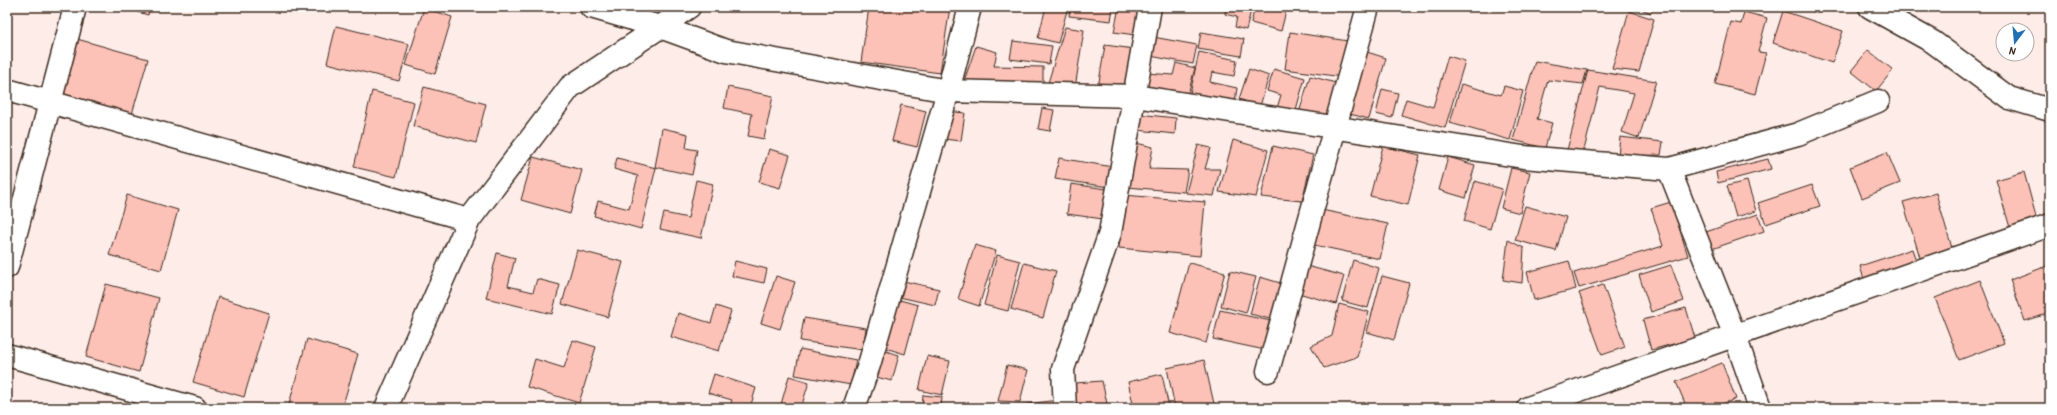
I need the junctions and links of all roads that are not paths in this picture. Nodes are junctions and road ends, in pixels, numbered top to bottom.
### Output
1 (75, 7) edge
2 (594, 7) edge
3 (688, 7) edge
4 (970, 7) edge
5 (1150, 7) edge
6 (1368, 7) edge
7 (1870, 7) edge
8 (660, 27) junction
9 (7, 90) edge
10 (948, 91) junction
11 (1135, 96) junction
12 (1878, 101) dead end
13 (50, 102) junction
14 (2050, 110) edge
15 (1334, 128) junction
16 (1669, 169) junction
17 (469, 220) junction
18 (2050, 225) edge
19 (7, 267) edge
20 (1734, 336) junction
21 (7, 356) edge
22 (1268, 371) dead end
23 (195, 408) edge
24 (386, 408) edge
25 (854, 408) edge
26 (1065, 408) edge
27 (1528, 408) edge
28 (1760, 408) edge

1 - 13 street
2 - 8 street
3 - 8 street
4 - 10 street
5 - 11 street
6 - 15 street
7 - 14 street
8 - 10 street
8 - 17 street
9 - 13 street
10 - 11 street
10 - 25 street
11 - 15 street
11 - 26 street
12 - 16 street
13 - 17 street
13 - 19 street
15 - 16 street
15 - 22 street
16 - 20 street
17 - 24 street
18 - 20 street
20 - 27 street
20 - 28 street
21 - 23 street

